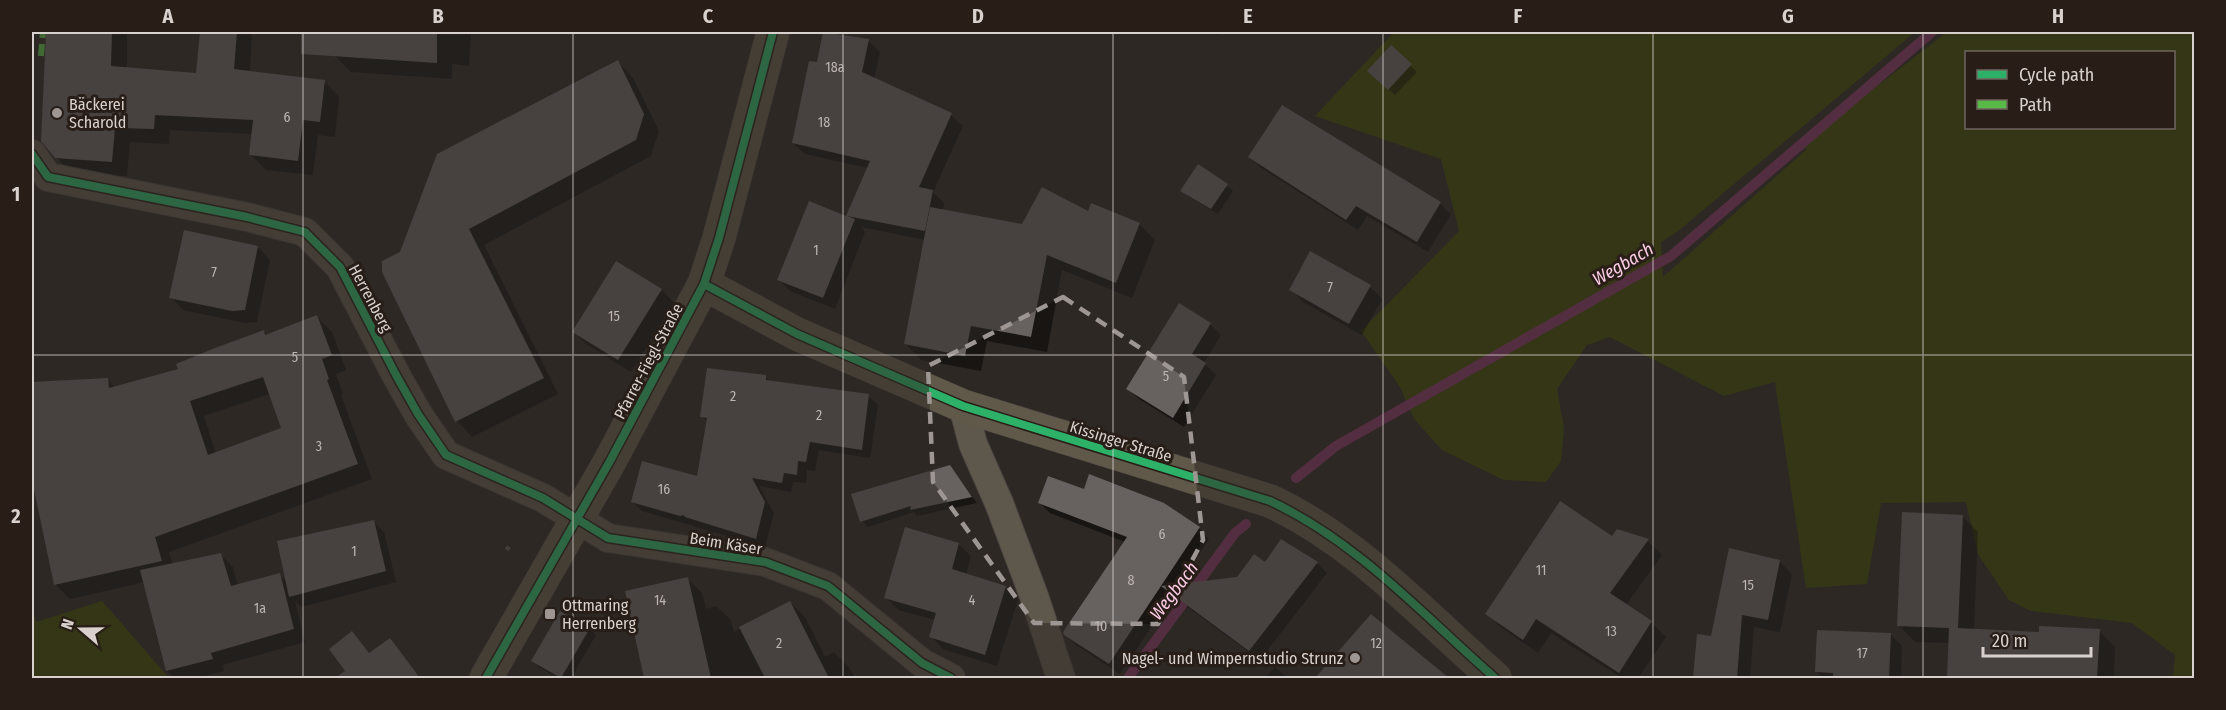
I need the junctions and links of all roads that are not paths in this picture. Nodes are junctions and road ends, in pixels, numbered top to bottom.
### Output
1 (773, 32) edge
2 (32, 154) edge
3 (704, 284) junction
4 (963, 406) junction
5 (575, 520) junction
6 (486, 678) edge
7 (951, 678) edge
8 (1061, 678) edge
9 (1495, 678) edge

1 - 3 street, Pfarrer-Fiegl-Straße
2 - 5 street, Herrenberg
3 - 4 street, Kissinger Straße
3 - 5 street, Pfarrer-Fiegl-Straße
4 - 8 street
4 - 9 street, Kissinger Straße
5 - 6 street, Pfarrer-Fiegl-Straße
5 - 7 street, Beim Käser

